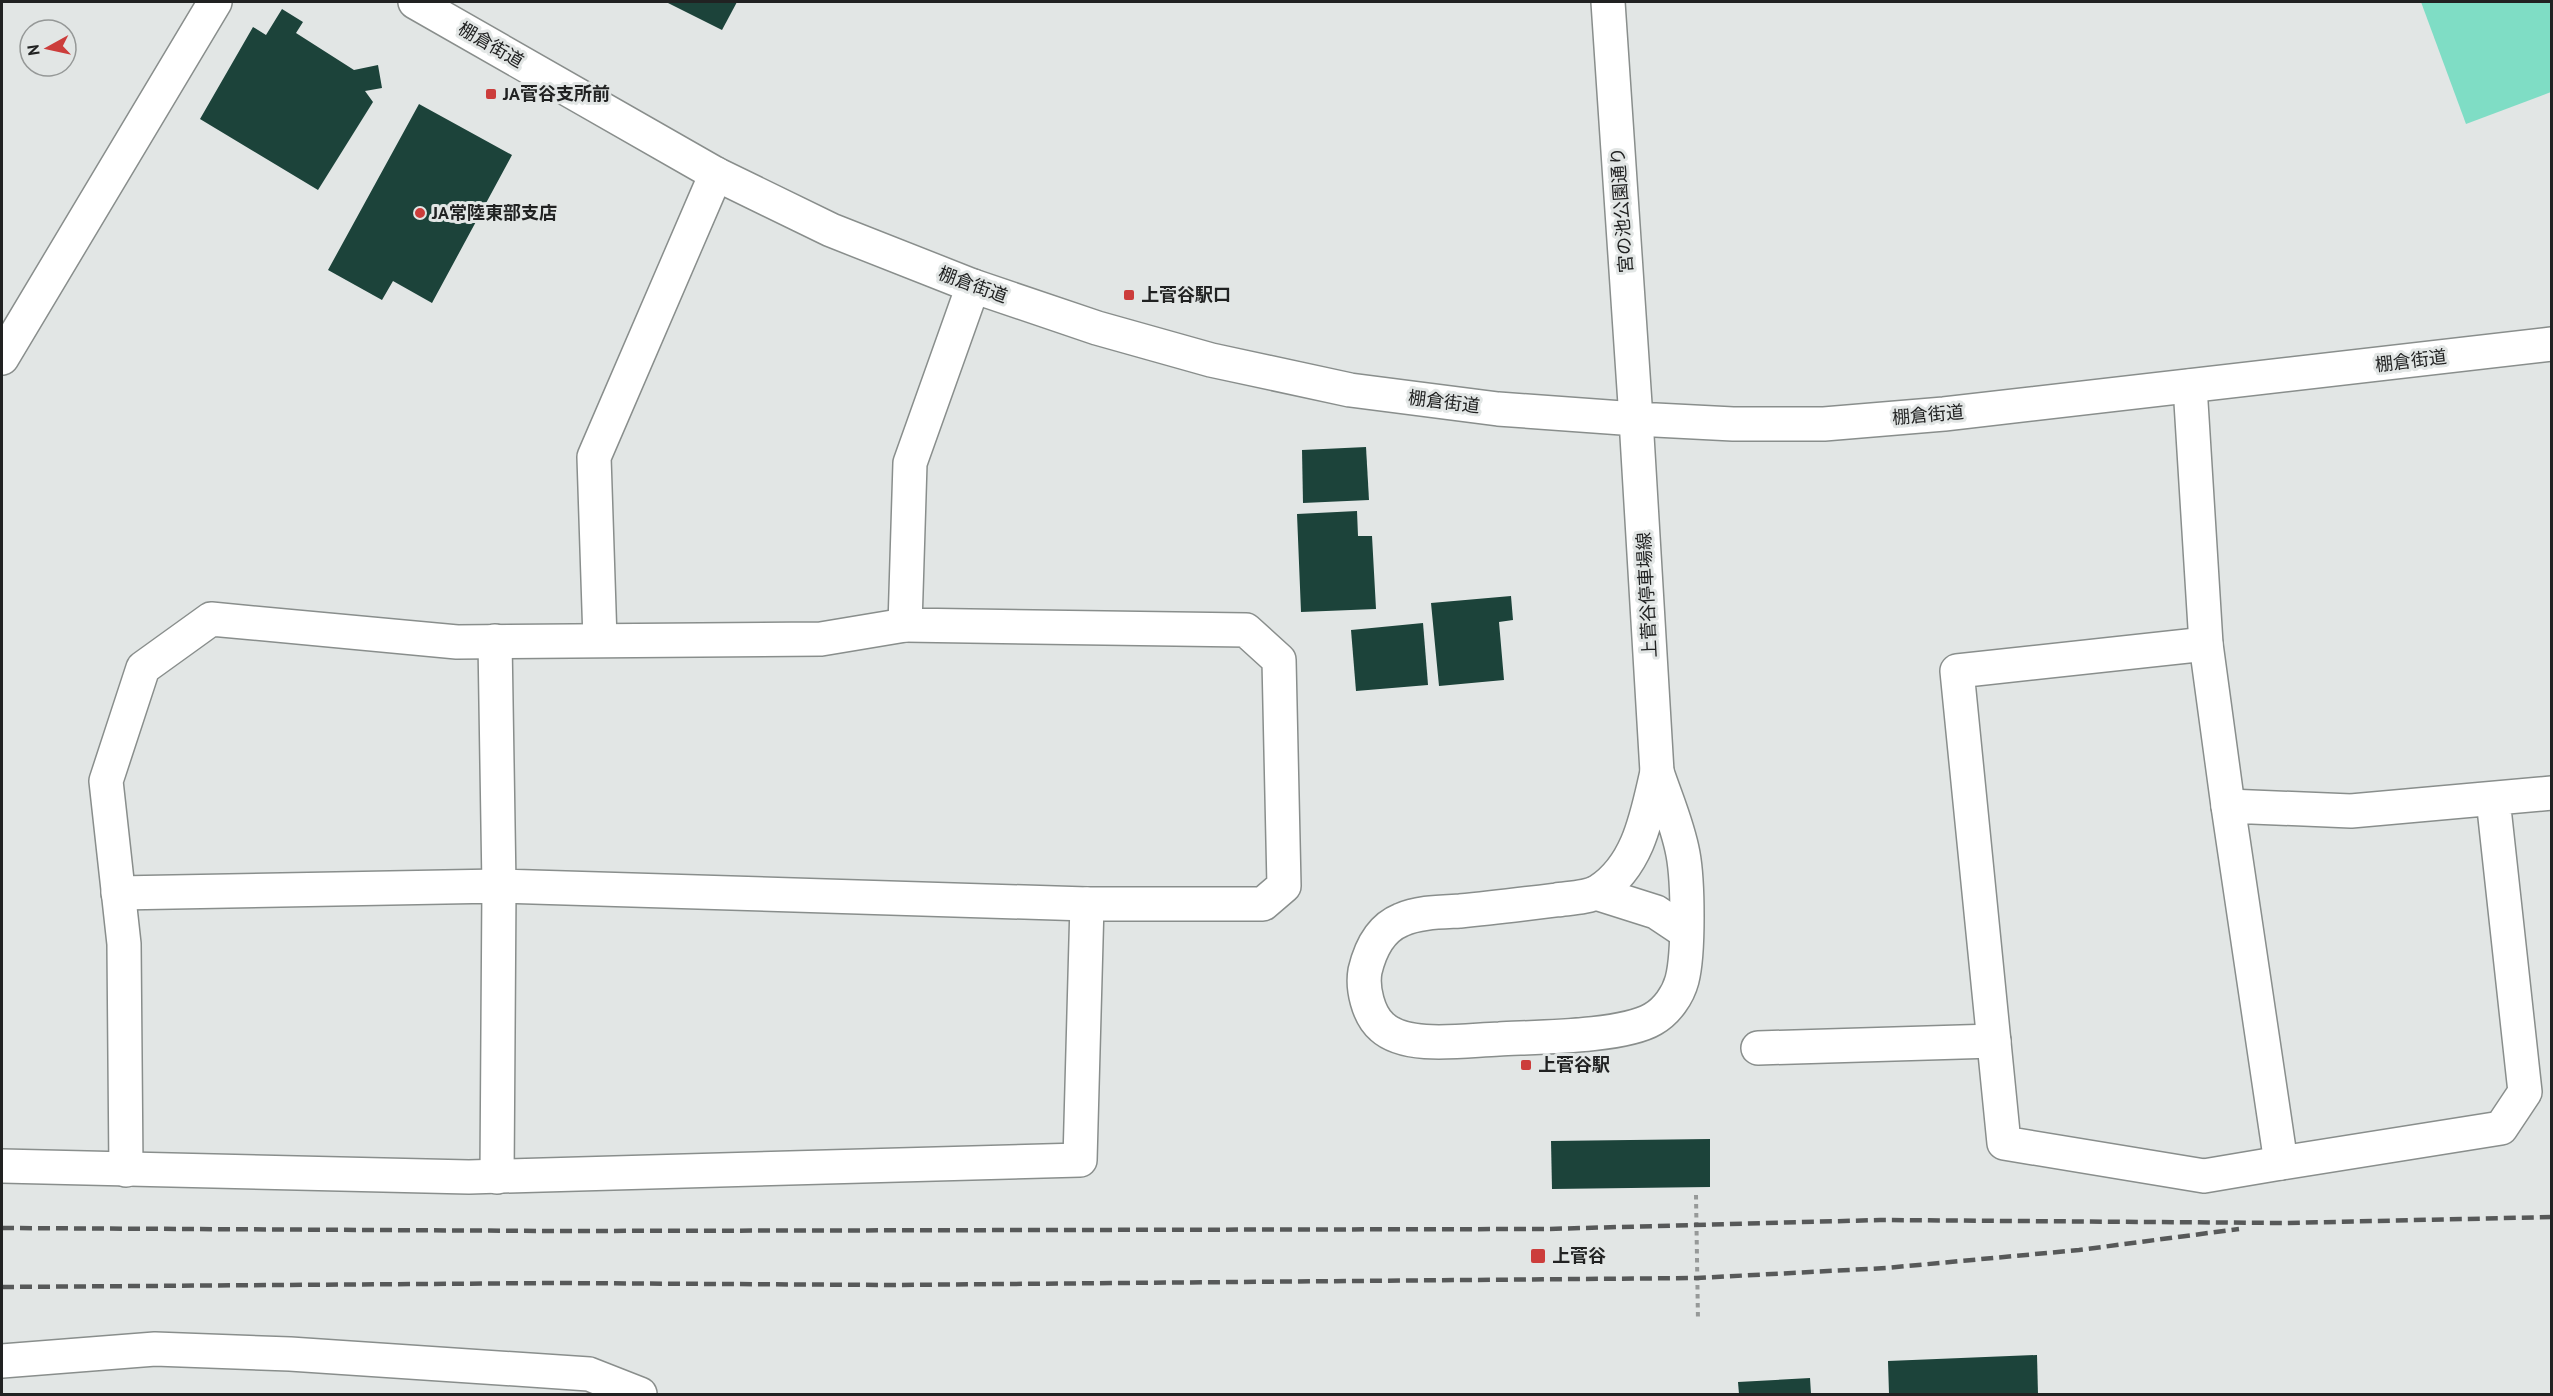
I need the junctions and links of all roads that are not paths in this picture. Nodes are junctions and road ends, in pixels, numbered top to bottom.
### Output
1 (215, 2) edge
2 (416, 2) edge
3 (1608, 2) edge
4 (716, 174) junction
5 (973, 286) junction
6 (2552, 345) edge
7 (2, 358) edge
8 (2190, 386) junction
9 (1636, 419) junction
10 (905, 625) junction
11 (600, 640) junction
12 (495, 641) junction
13 (2206, 644) junction
14 (1658, 772) junction
15 (2552, 793) edge
16 (2493, 799) junction
17 (2228, 806) junction
18 (499, 886) junction
19 (118, 893) junction
20 (1596, 893) junction
21 (1087, 904) junction
22 (1686, 932) junction
23 (1994, 1041) junction
24 (1758, 1048) dead end
25 (2281, 1163) junction
26 (2, 1166) edge
27 (126, 1170) junction
28 (497, 1177) junction
29 (2, 1360) edge
30 (640, 1395) edge

1 - 7 street
2 - 4 street, 棚倉街道
3 - 9 street, 宮の池公園通り
4 - 5 street, 棚倉街道
4 - 11 street
5 - 9 street, 棚倉街道
5 - 10 street
6 - 8 street, 棚倉街道
8 - 9 street, 棚倉街道
8 - 13 street
9 - 14 street, 上菅谷停車場線
10 - 11 street
10 - 21 street
11 - 12 street
12 - 18 street
12 - 19 street
13 - 17 street
13 - 23 street
14 - 20 street
14 - 22 street
15 - 16 street
16 - 17 street
16 - 25 street
17 - 25 street
18 - 19 street
18 - 21 street
18 - 28 street
19 - 27 street
20 - 22 street
20 - 22 street
21 - 28 street
23 - 24 street
23 - 25 street
26 - 27 street
27 - 28 street
29 - 30 street

